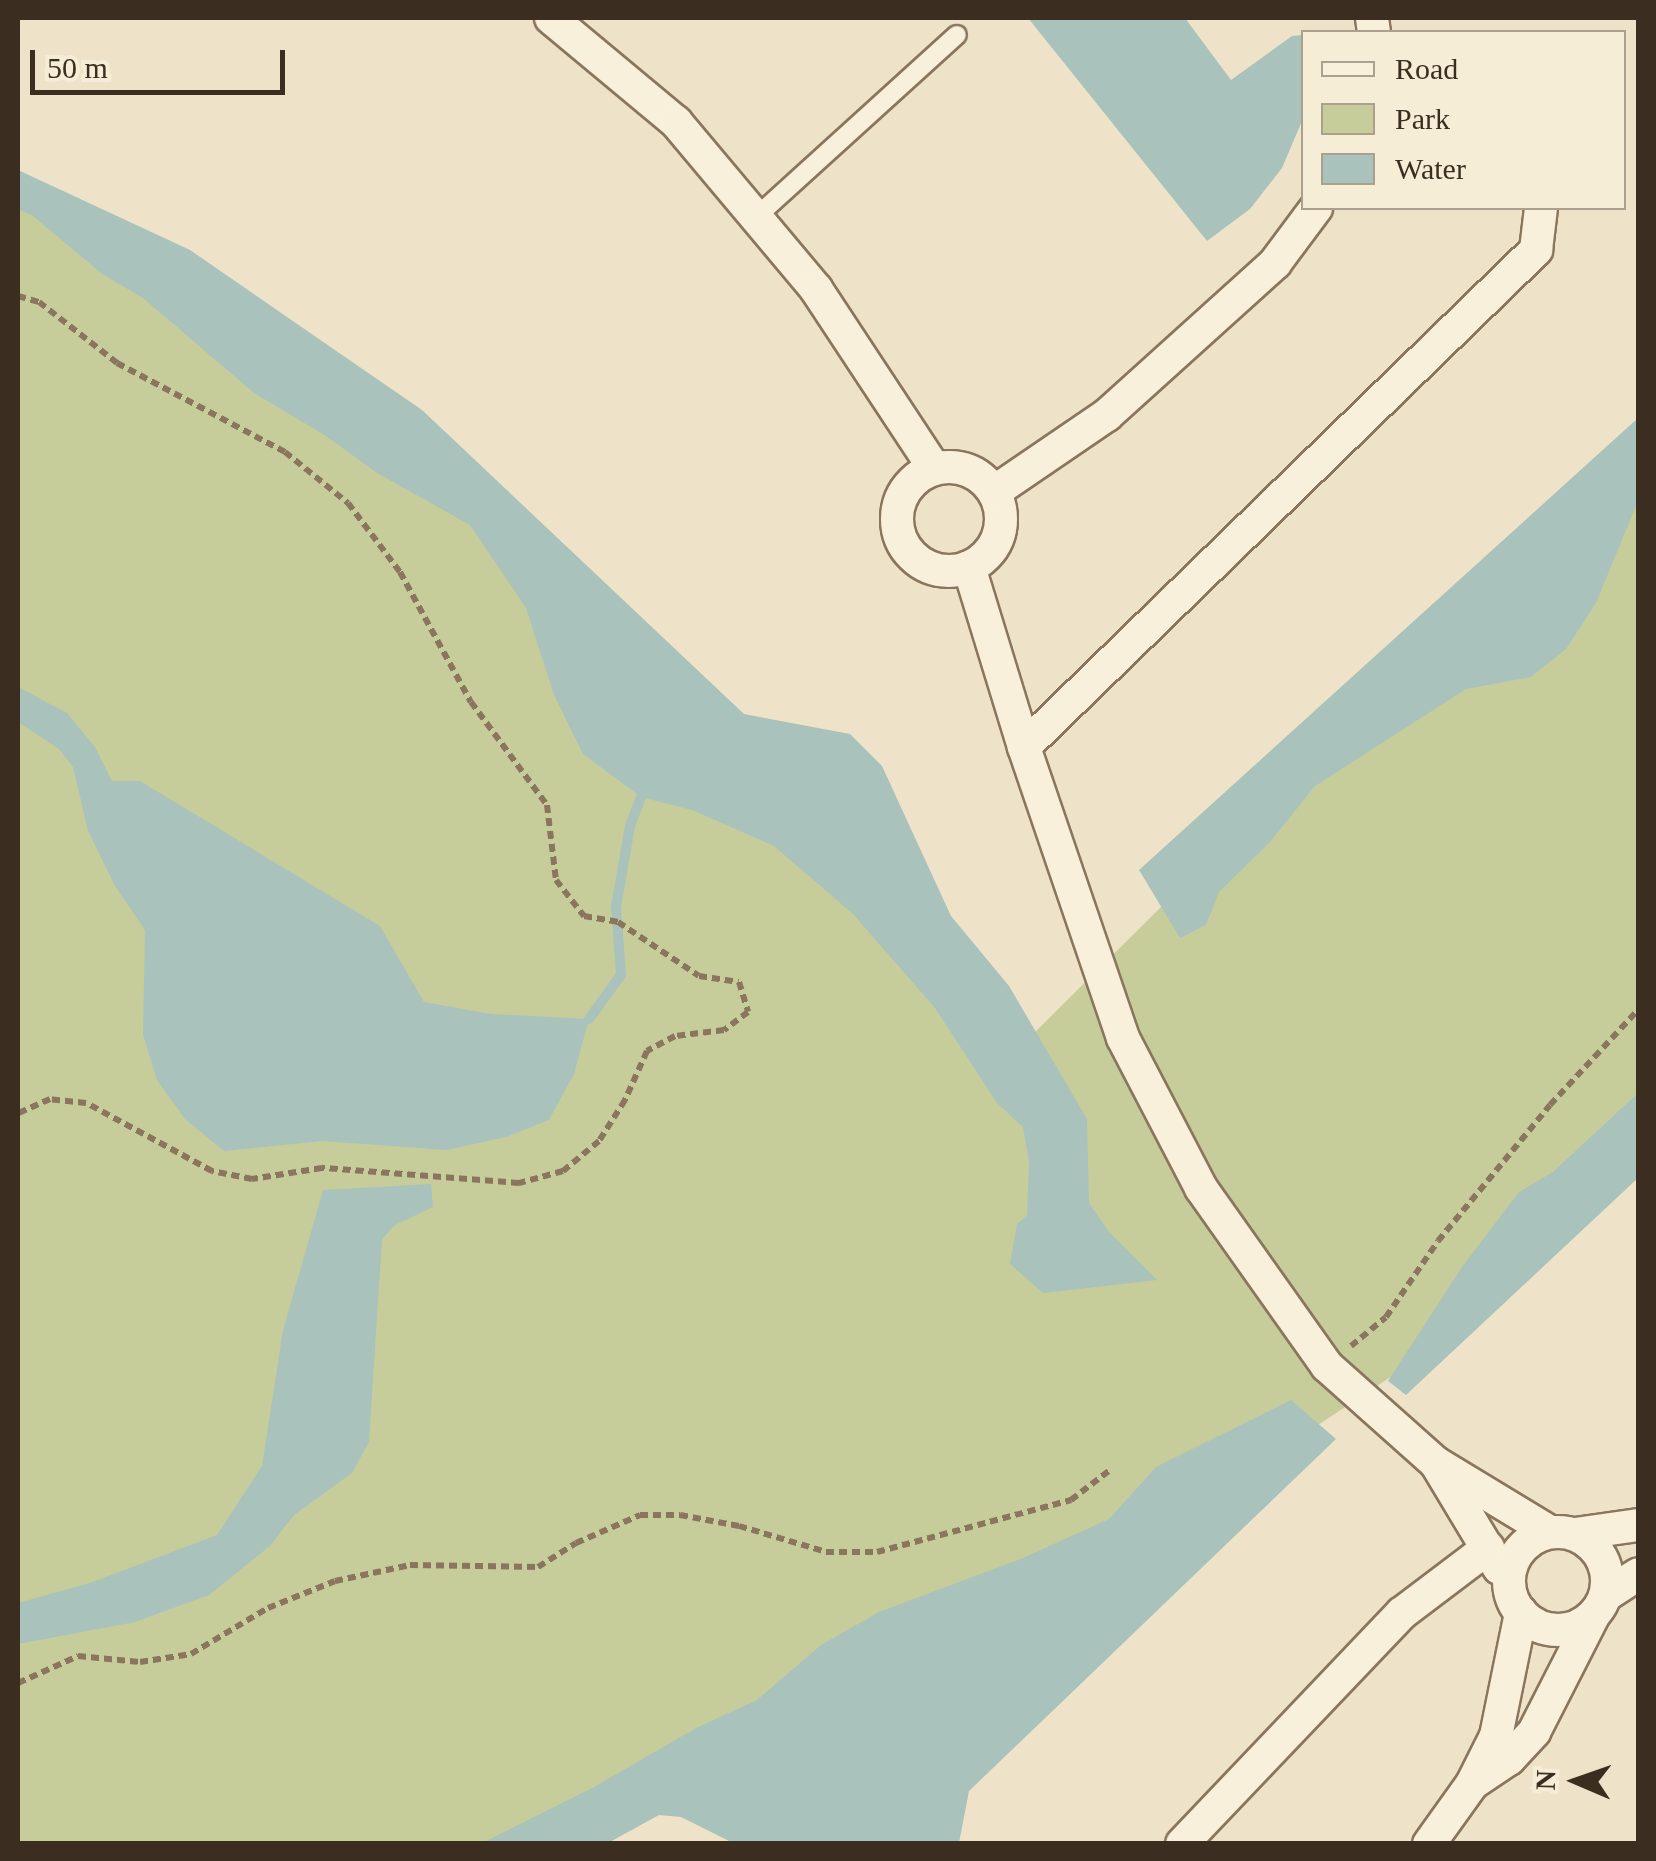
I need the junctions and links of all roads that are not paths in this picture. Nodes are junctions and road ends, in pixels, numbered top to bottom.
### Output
1 (552, 18) edge
2 (957, 35) dead end
3 (1315, 210) edge
4 (1542, 210) edge
5 (756, 217) junction
6 (934, 468) junction
7 (994, 492) junction
8 (969, 567) junction
9 (1024, 748) junction
10 (1436, 1463) junction
11 (1638, 1525) edge
12 (1562, 1533) junction
13 (1488, 1548) junction
14 (1638, 1574) edge
15 (1515, 1599) junction
16 (1600, 1605) junction
17 (1472, 1784) junction
18 (1182, 1844) edge
19 (1429, 1844) edge

1 - 5 street
2 - 5 lane
3 - 7 street
4 - 9 street
5 - 6 street
6 - 7 street
6 - 8 street
7 - 8 street
8 - 9 street
9 - 10 street
10 - 12 street
10 - 13 street
11 - 12 street
12 - 15 street
12 - 16 street
13 - 15 street
13 - 18 street
14 - 16 street
15 - 16 street
15 - 17 street
16 - 17 street
17 - 19 street

